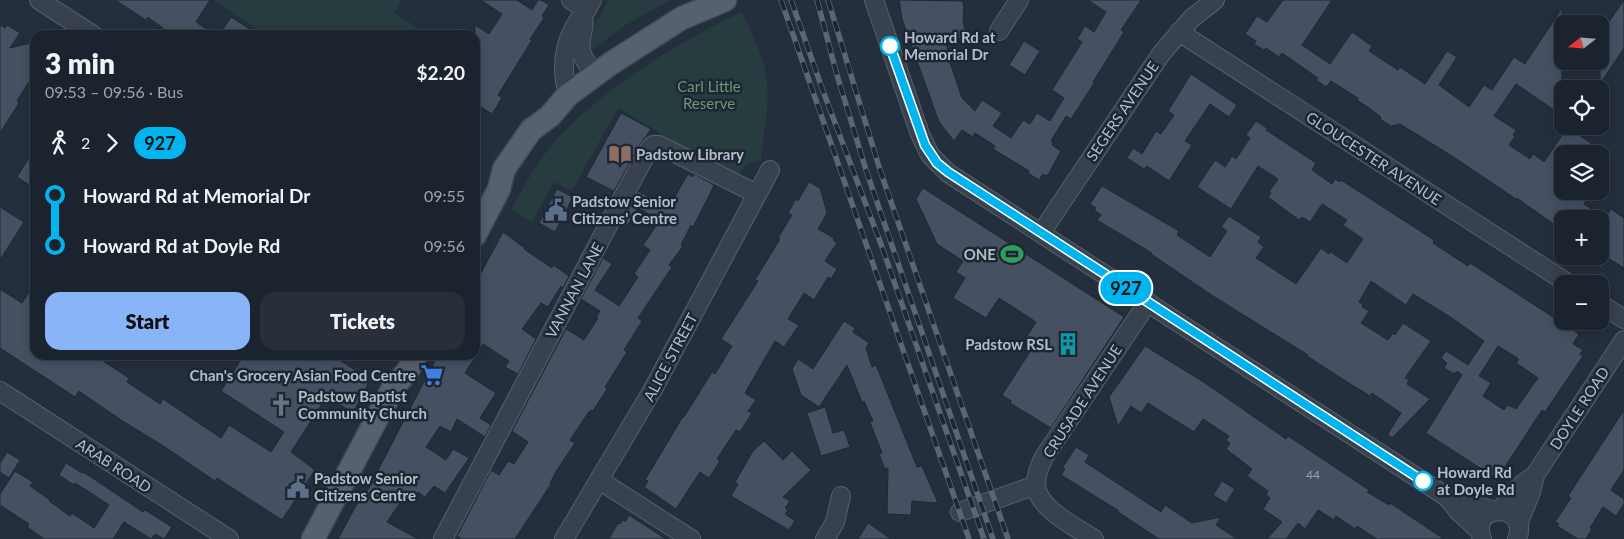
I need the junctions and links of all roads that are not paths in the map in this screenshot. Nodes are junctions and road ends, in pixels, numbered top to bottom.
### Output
1 (39, 0) edge
2 (571, 0) edge
3 (725, 0) edge
4 (874, 0) edge
5 (883, 0) edge
6 (1019, 0) edge
7 (1215, 0) edge
8 (590, 5) edge
9 (884, 28) junction
10 (85, 30) edge
11 (999, 31) dead end
12 (1179, 32) junction
13 (595, 75) junction
14 (568, 95) junction
15 (770, 170) dead end
16 (757, 194) junction
17 (480, 225) edge
18 (1041, 233) junction
19 (1555, 275) edge
20 (1148, 302) junction
21 (1609, 310) edge
22 (1624, 319) edge
23 (1624, 340) edge
24 (402, 360) edge
25 (413, 360) edge
26 (394, 386) junction
27 (0, 391) edge
28 (1535, 475) junction
29 (599, 480) junction
30 (1036, 485) junction
31 (841, 496) dead end
32 (1447, 497) junction
33 (1497, 511) junction
34 (960, 512) dead end
35 (1520, 533) edge
36 (1480, 536) edge
37 (228, 539) edge
38 (313, 539) edge
39 (444, 539) edge
40 (564, 539) edge
41 (691, 539) edge
42 (825, 539) edge
43 (1094, 539) edge

1 - 10 street
2 - 8 street
3 - 13 main road
4 - 9 street
5 - 9 street
6 - 11 street
7 - 12 street, SEGERS AVENUE
8 - 13 street
8 - 14 street
9 - 18 street
12 - 18 street, SEGERS AVENUE
12 - 19 street, GLOUCESTER AVENUE
13 - 14 main road
14 - 17 main road
15 - 16 street, ALICE STREET
16 - 29 street, ALICE STREET
16 - 39 street, VANNAN LANE
18 - 20 street
20 - 30 street, CRUSADE AVENUE
20 - 32 street
21 - 22 street
23 - 28 street, DOYLE ROAD
24 - 26 main road
25 - 26 main road
26 - 38 main road
27 - 37 street, ARAB ROAD
28 - 33 street, DOYLE ROAD
28 - 35 street, DOYLE ROAD
29 - 40 street, ALICE STREET
29 - 41 street
30 - 34 street
30 - 43 street
31 - 42 street
32 - 33 street
32 - 36 street
33 - 35 street
33 - 36 street, DOYLE ROAD

